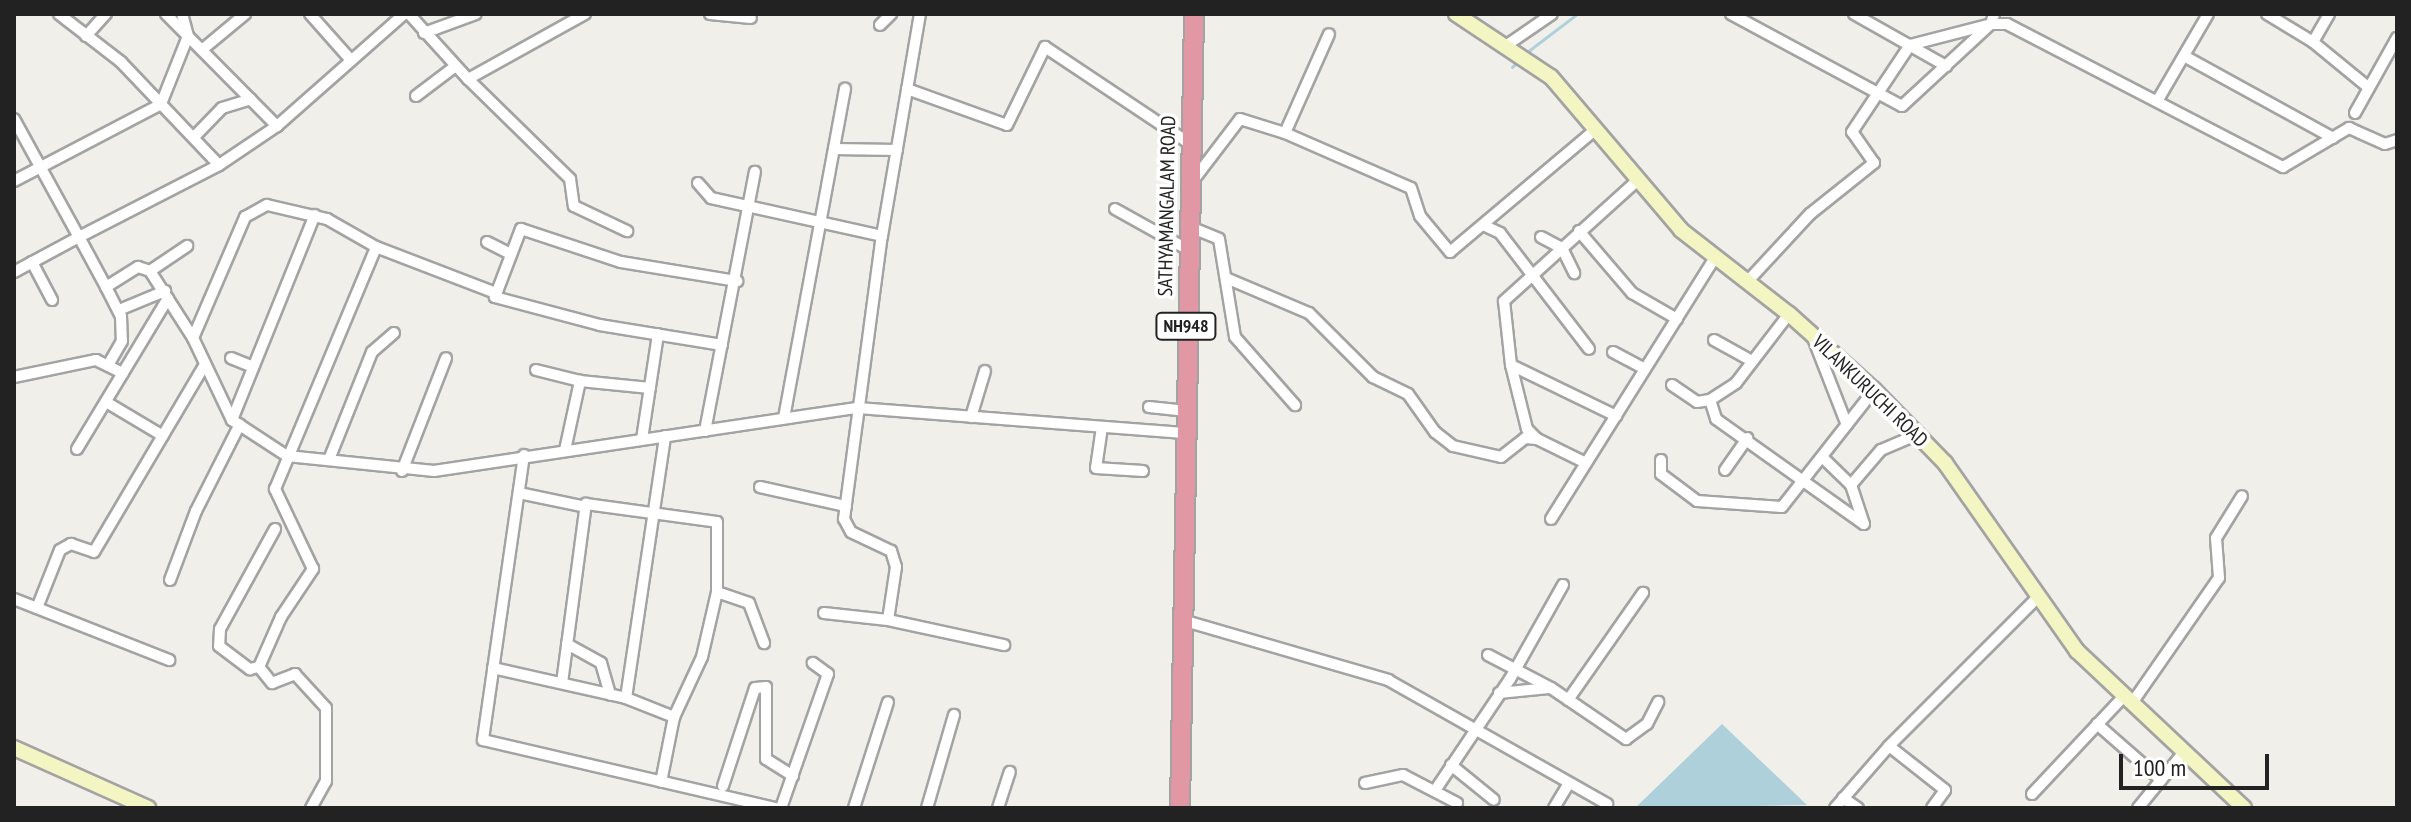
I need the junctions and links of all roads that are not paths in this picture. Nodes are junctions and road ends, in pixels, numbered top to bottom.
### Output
1 (59, 14) edge
2 (106, 14) edge
3 (166, 14) edge
4 (182, 14) edge
5 (245, 14) edge
6 (310, 14) edge
7 (406, 14) edge
8 (476, 14) edge
9 (585, 14) edge
10 (710, 14) edge
11 (891, 14) edge
12 (920, 14) edge
13 (1194, 14) edge
14 (1456, 14) edge
15 (1552, 14) edge
16 (1731, 14) edge
17 (1854, 14) edge
18 (2208, 14) edge
19 (2267, 14) edge
20 (2329, 14) edge
21 (751, 18) dead end
22 (1992, 19) edge
23 (880, 25) dead end
24 (424, 33) junction
25 (1329, 34) dead end
26 (86, 36) junction
27 (188, 36) junction
28 (2397, 38) edge
29 (2313, 42) junction
30 (1910, 45) junction
31 (203, 49) junction
32 (1515, 54) junction
33 (2184, 56) junction
34 (349, 58) junction
35 (1946, 66) junction
36 (453, 68) junction
37 (468, 79) junction
38 (2369, 88) junction
39 (845, 89) dead end
40 (907, 89) junction
41 (416, 96) dead end
42 (1876, 96) junction
43 (2159, 98) junction
44 (251, 99) junction
45 (161, 104) junction
46 (2355, 113) dead end
47 (14, 119) edge
48 (277, 126) junction
49 (1595, 130) junction
50 (1285, 133) junction
51 (195, 136) junction
52 (2333, 138) junction
53 (2397, 140) edge
54 (1189, 143) junction
55 (834, 149) junction
56 (897, 150) junction
57 (219, 165) junction
58 (40, 167) junction
59 (755, 172) dead end
60 (1638, 180) junction
61 (14, 181) edge
62 (698, 183) dead end
63 (1189, 186) junction
64 (750, 206) junction
65 (1115, 209) dead end
66 (315, 215) junction
67 (820, 222) junction
68 (1483, 225) junction
69 (1188, 226) junction
70 (627, 231) dead end
71 (1579, 231) junction
72 (882, 236) junction
73 (79, 237) junction
74 (1541, 237) dead end
75 (487, 242) dead end
76 (187, 246) dead end
77 (376, 247) junction
78 (1562, 248) junction
79 (1187, 249) junction
80 (511, 254) junction
81 (1714, 259) junction
82 (32, 262) junction
83 (150, 271) junction
84 (14, 272) edge
85 (1574, 273) dead end
86 (1530, 277) junction
87 (1226, 278) junction
88 (737, 281) junction
89 (1747, 282) junction
90 (106, 287) junction
91 (496, 293) junction
92 (166, 295) junction
93 (52, 300) dead end
94 (119, 310) junction
95 (1789, 314) junction
96 (1677, 319) junction
97 (394, 333) dead end
98 (658, 334) junction
99 (1812, 335) junction
100 (193, 338) junction
101 (1714, 340) dead end
102 (722, 345) junction
103 (1589, 349) dead end
104 (1613, 352) dead end
105 (231, 358) dead end
106 (446, 358) dead end
107 (1752, 361) junction
108 (108, 365) junction
109 (1511, 365) junction
110 (204, 366) junction
111 (253, 367) junction
112 (1645, 369) junction
113 (536, 370) dead end
114 (985, 371) dead end
115 (123, 373) junction
116 (14, 377) edge
117 (580, 381) junction
118 (1672, 385) dead end
119 (650, 388) junction
120 (1874, 390) junction
121 (1710, 400) junction
122 (106, 402) junction
123 (1295, 405) dead end
124 (1149, 407) dead end
125 (858, 408) junction
126 (1185, 411) junction
127 (1616, 416) junction
128 (971, 417) junction
129 (784, 418) junction
130 (236, 422) junction
131 (1847, 425) junction
132 (1102, 427) junction
133 (705, 431) junction
134 (1184, 433) junction
135 (1917, 435) junction
136 (163, 436) junction
137 (665, 436) junction
138 (1747, 438) junction
139 (642, 439) junction
140 (1537, 439) junction
141 (77, 449) dead end
142 (565, 450) junction
143 (524, 455) junction
144 (287, 456) junction
145 (330, 457) junction
146 (1822, 457) junction
147 (1661, 460) dead end
148 (1586, 463) junction
149 (1725, 470) dead end
150 (402, 471) junction
151 (1143, 471) dead end
152 (1804, 480) junction
153 (1851, 485) junction
154 (760, 487) dead end
155 (519, 493) junction
156 (2242, 496) dead end
157 (846, 506) junction
158 (586, 507) junction
159 (656, 510) junction
160 (1551, 519) dead end
161 (275, 529) dead end
162 (170, 580) dead end
163 (1563, 585) dead end
164 (717, 592) junction
165 (1643, 593) dead end
166 (14, 599) edge
167 (2036, 599) junction
168 (37, 608) junction
169 (824, 613) dead end
170 (888, 620) junction
171 (1180, 629) junction
172 (764, 643) dead end
173 (567, 644) junction
174 (1004, 645) dead end
175 (1488, 655) dead end
176 (169, 660) dead end
177 (813, 663) dead end
178 (259, 667) junction
179 (1512, 667) junction
180 (493, 668) junction
181 (562, 683) junction
182 (1551, 688) junction
183 (1499, 693) junction
184 (610, 695) junction
185 (626, 698) junction
186 (1568, 700) junction
187 (2128, 700) junction
188 (888, 702) dead end
189 (1658, 702) dead end
190 (954, 715) dead end
191 (674, 717) junction
192 (2097, 724) junction
193 (1473, 728) junction
194 (1889, 746) junction
195 (14, 748) edge
196 (2184, 752) junction
197 (1451, 765) junction
198 (1010, 772) dead end
199 (793, 776) junction
200 (2161, 780) junction
201 (661, 782) junction
202 (1365, 783) dead end
203 (1569, 783) junction
204 (723, 786) dead end
205 (1436, 789) junction
206 (2032, 794) dead end
207 (1843, 798) junction
208 (1494, 800) dead end
209 (1457, 803) dead end
210 (1607, 804) dead end
211 (148, 808) edge
212 (311, 808) edge
213 (778, 808) edge
214 (854, 808) edge
215 (927, 808) edge
216 (998, 808) edge
217 (1168, 808) edge
218 (1180, 808) edge
219 (1554, 808) edge
220 (1835, 808) edge
221 (1858, 808) edge
222 (1932, 808) edge
223 (2138, 808) edge
224 (2244, 808) edge

1 - 26 street
2 - 26 street
3 - 27 street
4 - 27 street
5 - 31 street
6 - 34 street
7 - 24 street
7 - 34 street
8 - 24 street
9 - 37 street
10 - 21 street
11 - 23 street
12 - 40 street
13 - 54 highway, SATHYAMANGALAM ROAD / NH948
14 - 32 street, VILANKURUCHI ROAD
15 - 32 street
16 - 42 street
17 - 30 street
18 - 33 street
19 - 29 street
20 - 29 street
22 - 30 street
22 - 35 street
22 - 43 street
24 - 36 street
25 - 50 street
26 - 45 street
27 - 31 street
27 - 45 street
28 - 38 street
29 - 38 street
30 - 35 street
30 - 42 street
31 - 44 street
32 - 49 street, VILANKURUCHI ROAD
33 - 43 street
33 - 52 street
34 - 48 street
35 - 42 street
36 - 37 street
36 - 41 street
37 - 70 street
38 - 46 street
39 - 55 street
40 - 54 street
40 - 56 street
42 - 89 street
43 - 52 street
44 - 48 street
44 - 51 street
45 - 51 street
45 - 58 street
47 - 58 street
48 - 57 street
49 - 60 street, VILANKURUCHI ROAD
49 - 68 street
50 - 63 street
50 - 68 street
51 - 57 street
52 - 53 street
54 - 63 highway, SATHYAMANGALAM ROAD / NH948
55 - 56 street
55 - 67 street
56 - 72 street
57 - 73 street
58 - 61 street
58 - 73 street
59 - 64 street
60 - 71 street
60 - 81 street, VILANKURUCHI ROAD
62 - 64 street
63 - 69 highway, SATHYAMANGALAM ROAD / NH948
64 - 67 street
64 - 88 street
65 - 79 street
66 - 77 street
66 - 100 street
66 - 111 street
67 - 72 street
67 - 129 street
68 - 86 street
69 - 79 highway, SATHYAMANGALAM ROAD / NH948
69 - 87 street
71 - 78 street
71 - 96 street
72 - 125 street
73 - 82 street
73 - 90 street
74 - 78 street
75 - 80 street
76 - 83 street
77 - 91 street
77 - 144 street
78 - 85 street
78 - 86 street
79 - 126 highway, SATHYAMANGALAM ROAD / NH948
80 - 88 street
80 - 91 street
81 - 89 street, VILANKURUCHI ROAD
81 - 96 street
82 - 84 street
82 - 93 street
83 - 90 street
83 - 92 street
86 - 103 street
86 - 109 street
87 - 123 street
87 - 140 street
88 - 102 street
89 - 95 street, VILANKURUCHI ROAD
90 - 94 street
91 - 98 street
92 - 94 street
92 - 100 street
92 - 115 street
94 - 108 street
95 - 99 street, VILANKURUCHI ROAD
95 - 107 street
96 - 112 street
97 - 145 street
98 - 102 street
98 - 119 street
99 - 120 street, VILANKURUCHI ROAD
99 - 131 street
100 - 110 street
101 - 107 street
102 - 133 street
104 - 112 street
105 - 111 street
106 - 150 street
107 - 121 street
108 - 115 street
108 - 116 street
109 - 127 street
109 - 140 street
110 - 130 street
110 - 136 street
111 - 130 street
112 - 127 street
113 - 117 street
114 - 128 street
115 - 122 street
117 - 119 street
117 - 142 street
118 - 121 street
119 - 139 street
120 - 131 street
120 - 135 street, VILANKURUCHI ROAD
121 - 138 street
122 - 136 street
122 - 141 street
124 - 126 street
125 - 128 street
125 - 129 street
125 - 157 street
126 - 134 highway, SATHYAMANGALAM ROAD / NH948
127 - 148 street
128 - 132 street
129 - 133 street
130 - 144 street
130 - 162 street
131 - 146 street
132 - 134 street
132 - 151 street
133 - 137 street
134 - 171 highway, SATHYAMANGALAM ROAD / NH948
135 - 153 street
135 - 167 street, VILANKURUCHI ROAD
136 - 168 street
137 - 139 street
137 - 159 street
138 - 149 street
138 - 152 street
139 - 142 street
140 - 148 street
142 - 143 street
143 - 150 street
143 - 155 street
144 - 145 street
144 - 178 street
145 - 150 street
146 - 152 street
146 - 153 street
147 - 152 street
148 - 160 street
152 - 153 street
154 - 157 street
155 - 158 street
155 - 180 street
156 - 187 street
157 - 170 street
158 - 159 street
158 - 173 street
159 - 164 street
159 - 185 street
161 - 178 street
163 - 179 street
164 - 172 street
164 - 191 street
165 - 186 street
166 - 168 street
167 - 187 street, VILANKURUCHI ROAD
167 - 194 street
168 - 176 street
169 - 170 street
170 - 174 street
171 - 193 street
171 - 217 highway, SATHYAMANGALAM ROAD / NH948
171 - 218 highway, SATHYAMANGALAM ROAD / NH948
173 - 181 street
173 - 184 street
175 - 179 street
177 - 199 street
178 - 212 street
179 - 182 street
179 - 183 street
180 - 181 street
180 - 201 street
181 - 184 street
182 - 183 street
182 - 186 street
183 - 193 street
184 - 185 street
185 - 191 street
186 - 189 street
187 - 192 street
187 - 196 street, VILANKURUCHI ROAD
188 - 214 street
190 - 215 street
191 - 201 street
192 - 200 street
192 - 206 street
193 - 197 street
193 - 203 street
194 - 207 street
194 - 222 street
195 - 211 street
196 - 200 street
196 - 224 street, VILANKURUCHI ROAD
197 - 205 street
197 - 208 street
198 - 216 street
199 - 204 street
199 - 213 street
200 - 223 street
201 - 213 street
202 - 205 street
203 - 210 street
203 - 219 street
205 - 209 street
207 - 220 street
207 - 221 street

